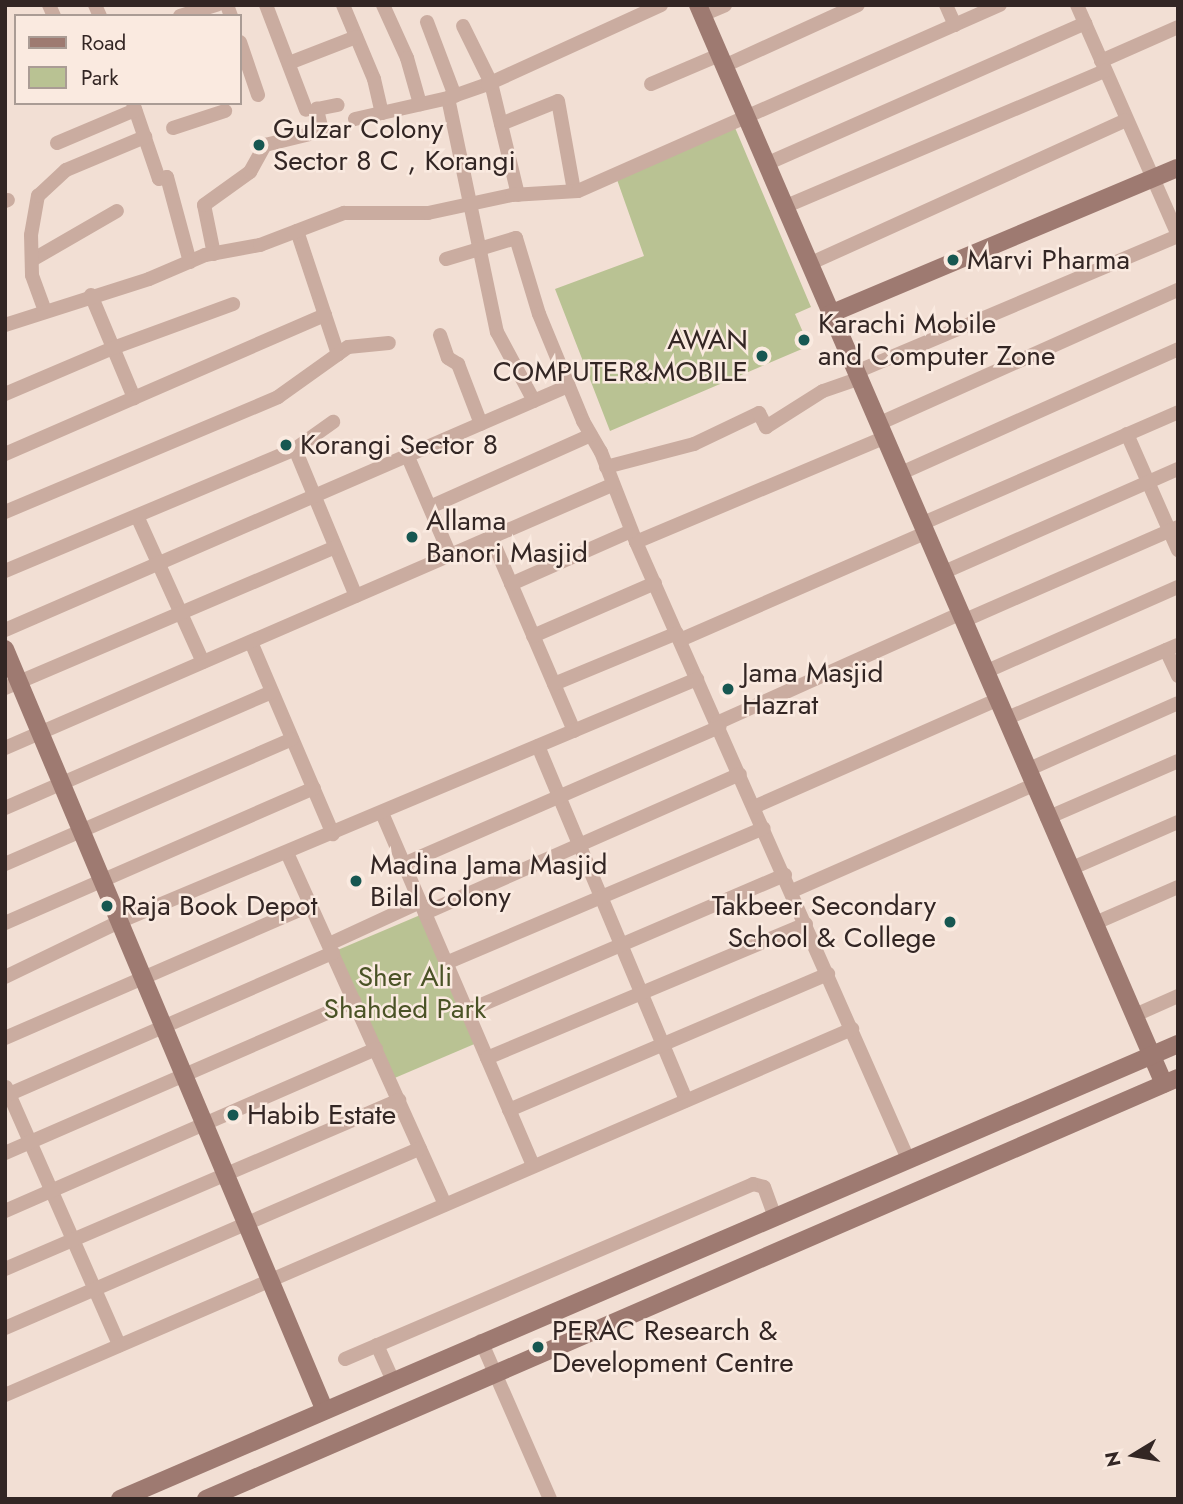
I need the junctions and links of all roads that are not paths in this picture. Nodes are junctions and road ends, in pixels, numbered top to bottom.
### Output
1 (216, 5) edge
2 (266, 5) edge
3 (343, 5) edge
4 (383, 5) edge
5 (661, 5) edge
6 (725, 5) edge
7 (858, 5) edge
8 (946, 5) edge
9 (1000, 5) edge
10 (1077, 5) edge
11 (700, 10) edge
12 (189, 14) edge
13 (427, 22) dead end
14 (1085, 23) junction
15 (955, 25) junction
16 (463, 26) dead end
17 (1178, 27) edge
18 (356, 37) junction
19 (242, 49) edge
20 (721, 60) junction
21 (289, 63) junction
22 (1103, 66) junction
23 (491, 83) junction
24 (651, 84) dead end
25 (258, 95) dead end
26 (452, 97) junction
27 (420, 104) junction
28 (338, 105) dead end
29 (134, 107) edge
30 (306, 110) dead end
31 (225, 111) edge
32 (382, 113) junction
33 (746, 117) junction
34 (355, 119) dead end
35 (1126, 120) junction
36 (501, 124) junction
37 (173, 128) dead end
38 (145, 137) junction
39 (57, 143) dead end
40 (766, 164) junction
41 (1178, 168) edge
42 (1153, 178) junction
43 (574, 191) junction
44 (518, 195) junction
45 (470, 204) junction
46 (784, 207) junction
47 (117, 211) dead end
48 (297, 230) junction
49 (1178, 235) edge
50 (480, 250) junction
51 (214, 254) junction
52 (446, 259) dead end
53 (32, 260) junction
54 (190, 262) junction
55 (809, 264) junction
56 (1178, 290) edge
57 (92, 295) junction
58 (233, 304) dead end
59 (45, 311) junction
60 (830, 314) junction
61 (325, 315) junction
62 (5, 325) edge
63 (440, 335) dead end
64 (390, 343) dead end
65 (113, 348) junction
66 (1178, 349) edge
67 (338, 354) junction
68 (857, 376) junction
69 (568, 386) junction
70 (5, 394) edge
71 (134, 398) junction
72 (534, 401) junction
73 (1178, 412) edge
74 (333, 422) dead end
75 (481, 424) junction
76 (881, 431) junction
77 (1127, 434) junction
78 (591, 435) junction
79 (295, 449) junction
80 (5, 454) edge
81 (408, 457) junction
82 (606, 467) junction
83 (1178, 469) edge
84 (899, 474) junction
85 (1148, 482) junction
86 (612, 485) junction
87 (315, 498) junction
88 (430, 507) junction
89 (5, 512) edge
90 (137, 516) junction
91 (923, 528) junction
92 (1173, 528) edge
93 (491, 537) junction
94 (634, 537) junction
95 (335, 547) junction
96 (1178, 550) edge
97 (450, 555) junction
98 (159, 564) junction
99 (5, 571) edge
100 (942, 573) junction
101 (654, 583) junction
102 (511, 584) junction
103 (1178, 587) edge
104 (356, 596) junction
105 (181, 613) junction
106 (961, 618) junction
107 (5, 630) edge
108 (533, 636) junction
109 (678, 636) junction
110 (251, 642) junction
111 (1172, 647) edge
112 (5, 649) edge
113 (203, 662) junction
114 (985, 672) junction
115 (1178, 676) edge
116 (697, 679) junction
117 (554, 684) junction
118 (12, 685) edge
119 (272, 692) junction
120 (997, 701) junction
121 (1178, 703) edge
122 (1005, 719) junction
123 (718, 725) junction
124 (574, 731) junction
125 (41, 733) junction
126 (292, 739) junction
127 (538, 746) junction
128 (5, 748) edge
129 (1178, 761) edge
130 (740, 774) junction
131 (1030, 777) junction
132 (62, 784) junction
133 (314, 788) junction
134 (559, 797) junction
135 (754, 807) junction
136 (5, 808) edge
137 (382, 813) junction
138 (1047, 818) junction
139 (1178, 822) edge
140 (764, 828) junction
141 (82, 830) junction
142 (333, 834) junction
143 (579, 845) junction
144 (288, 855) junction
145 (5, 864) edge
146 (404, 864) junction
147 (1070, 869) junction
148 (785, 875) junction
149 (104, 880) junction
150 (1178, 887) edge
151 (792, 891) junction
152 (601, 897) junction
153 (311, 905) junction
154 (423, 907) junction
155 (121, 921) junction
156 (5, 923) edge
157 (806, 924) junction
158 (1093, 924) junction
159 (621, 945) junction
160 (331, 948) junction
161 (446, 963) junction
162 (828, 974) junction
163 (5, 977) edge
164 (145, 979) junction
165 (642, 993) junction
166 (1178, 996) edge
167 (354, 1001) junction
168 (467, 1011) junction
169 (1133, 1016) junction
170 (164, 1025) junction
171 (852, 1029) junction
172 (5, 1038) edge
173 (663, 1044) junction
174 (1178, 1044) edge
175 (376, 1049) junction
176 (1150, 1056) junction
177 (487, 1058) junction
178 (184, 1075) junction
179 (1171, 1081) edge
180 (7, 1091) edge
181 (399, 1100) junction
182 (686, 1100) junction
183 (509, 1110) junction
184 (205, 1125) junction
185 (30, 1142) junction
186 (420, 1148) junction
187 (5, 1153) edge
188 (908, 1159) junction
189 (533, 1166) junction
190 (225, 1173) junction
191 (51, 1190) junction
192 (445, 1203) junction
193 (773, 1210) junction
194 (5, 1211) edge
195 (245, 1223) junction
196 (73, 1239) junction
197 (5, 1269) edge
198 (268, 1279) junction
199 (95, 1289) junction
200 (5, 1328) edge
201 (481, 1342) junction
202 (119, 1345) junction
203 (345, 1359) dead end
204 (384, 1361) junction
205 (495, 1373) junction
206 (5, 1395) edge
207 (319, 1397) junction
208 (120, 1499) edge
209 (206, 1499) edge
210 (550, 1499) edge

1 - 12 street
2 - 21 street
3 - 18 street
4 - 27 street
5 - 23 street
6 - 11 street
7 - 20 street
8 - 15 street
9 - 15 street
10 - 14 street
11 - 20 street
13 - 26 street
14 - 22 street
14 - 40 street
15 - 33 street
16 - 23 street
17 - 22 street
18 - 21 street
18 - 32 street
19 - 25 street
20 - 24 street
20 - 33 street
21 - 30 street
22 - 35 street
22 - 46 street
23 - 26 street
23 - 36 street
26 - 27 street
26 - 45 street
27 - 32 street
28 - 51 street
29 - 38 street
29 - 39 street
31 - 37 street
32 - 34 street
33 - 40 street
33 - 43 street
35 - 42 street
35 - 55 street
36 - 43 street
36 - 44 street
38 - 53 street
38 - 54 street
40 - 46 street
41 - 42 street
42 - 49 street
42 - 60 street
43 - 44 street
44 - 45 street
45 - 48 street
45 - 50 street
46 - 55 street
47 - 53 street
48 - 51 street
48 - 61 street
49 - 68 street
50 - 52 street
50 - 69 street
50 - 72 street
51 - 54 street
53 - 59 street
54 - 57 street
55 - 60 street
56 - 76 street
57 - 59 street
57 - 65 street
58 - 65 street
59 - 62 street
60 - 68 street
61 - 67 street
61 - 71 street
63 - 75 street
64 - 67 street
65 - 70 street
65 - 71 street
66 - 84 street
67 - 89 street
68 - 76 street
68 - 82 street
69 - 72 street
69 - 78 street
71 - 80 street
72 - 75 street
73 - 77 street
74 - 79 street
75 - 81 street
76 - 84 street
76 - 94 street
77 - 85 street
77 - 91 street
78 - 82 street
78 - 88 street
79 - 87 street
79 - 90 street
81 - 87 street
81 - 88 street
82 - 86 street
83 - 85 street
84 - 91 street
85 - 92 street
85 - 100 street
86 - 93 street
86 - 94 street
87 - 95 street
87 - 98 street
88 - 97 street
90 - 98 street
90 - 99 street
91 - 100 street
91 - 109 street
92 - 96 street
92 - 106 street
93 - 97 street
93 - 102 street
94 - 101 street
94 - 102 street
95 - 104 street
95 - 105 street
97 - 104 street
98 - 105 street
98 - 107 street
100 - 106 street
101 - 108 street
101 - 109 street
102 - 108 street
103 - 114 street
104 - 110 street
105 - 113 street
105 - 118 street
106 - 114 street
106 - 123 street
108 - 117 street
109 - 116 street
109 - 117 street
110 - 113 street
110 - 119 street
111 - 115 street
111 - 122 street
112 - 118 street
113 - 125 street
114 - 120 street
116 - 123 street
116 - 124 street
117 - 124 street
118 - 125 street
119 - 126 street
119 - 132 street
120 - 122 street
120 - 135 street
121 - 131 street
122 - 131 street
123 - 130 street
123 - 134 street
124 - 127 street
125 - 128 street
125 - 132 street
126 - 133 street
126 - 141 street
127 - 134 street
127 - 137 street
129 - 138 street
130 - 135 street
130 - 143 street
131 - 138 street
131 - 151 street
132 - 136 street
132 - 141 street
133 - 142 street
133 - 149 street
134 - 143 street
134 - 146 street
135 - 140 street
137 - 142 street
137 - 146 street
138 - 147 street
139 - 147 street
140 - 148 street
140 - 152 street
141 - 145 street
141 - 149 street
142 - 144 street
143 - 152 street
143 - 154 street
144 - 153 street
144 - 155 street
146 - 154 street
147 - 158 street
148 - 151 street
148 - 159 street
149 - 155 street
149 - 156 street
150 - 158 street
151 - 157 street
152 - 159 street
152 - 161 street
153 - 160 street
153 - 164 street
154 - 160 street
154 - 161 street
155 - 163 street
155 - 164 street
157 - 162 street
157 - 165 street
158 - 169 street
159 - 165 street
159 - 168 street
160 - 167 street
160 - 170 street
161 - 168 street
162 - 171 street
162 - 173 street
164 - 170 street
164 - 172 street
165 - 173 street
165 - 177 street
166 - 169 street
167 - 175 street
167 - 178 street
168 - 177 street
169 - 176 street
170 - 178 street
170 - 180 street
171 - 182 street
171 - 188 street
173 - 182 street
173 - 183 street
174 - 176 street
175 - 181 street
175 - 184 street
176 - 179 street
176 - 188 street
177 - 183 street
178 - 184 street
178 - 185 street
179 - 205 street
180 - 185 street
181 - 186 street
181 - 190 street
182 - 189 street
183 - 189 street
184 - 190 street
184 - 191 street
185 - 187 street
185 - 191 street
186 - 192 street
186 - 195 street
188 - 193 street
189 - 192 street
190 - 195 street
190 - 196 street
191 - 194 street
191 - 196 street
192 - 198 street
193 - 201 street
193 - 204 street
195 - 198 street
195 - 199 street
196 - 197 street
196 - 199 street
198 - 202 street
198 - 207 street
199 - 200 street
199 - 202 street
201 - 204 street
201 - 205 street
202 - 206 street
203 - 204 street
204 - 207 street
205 - 209 street
205 - 210 street
207 - 208 street

